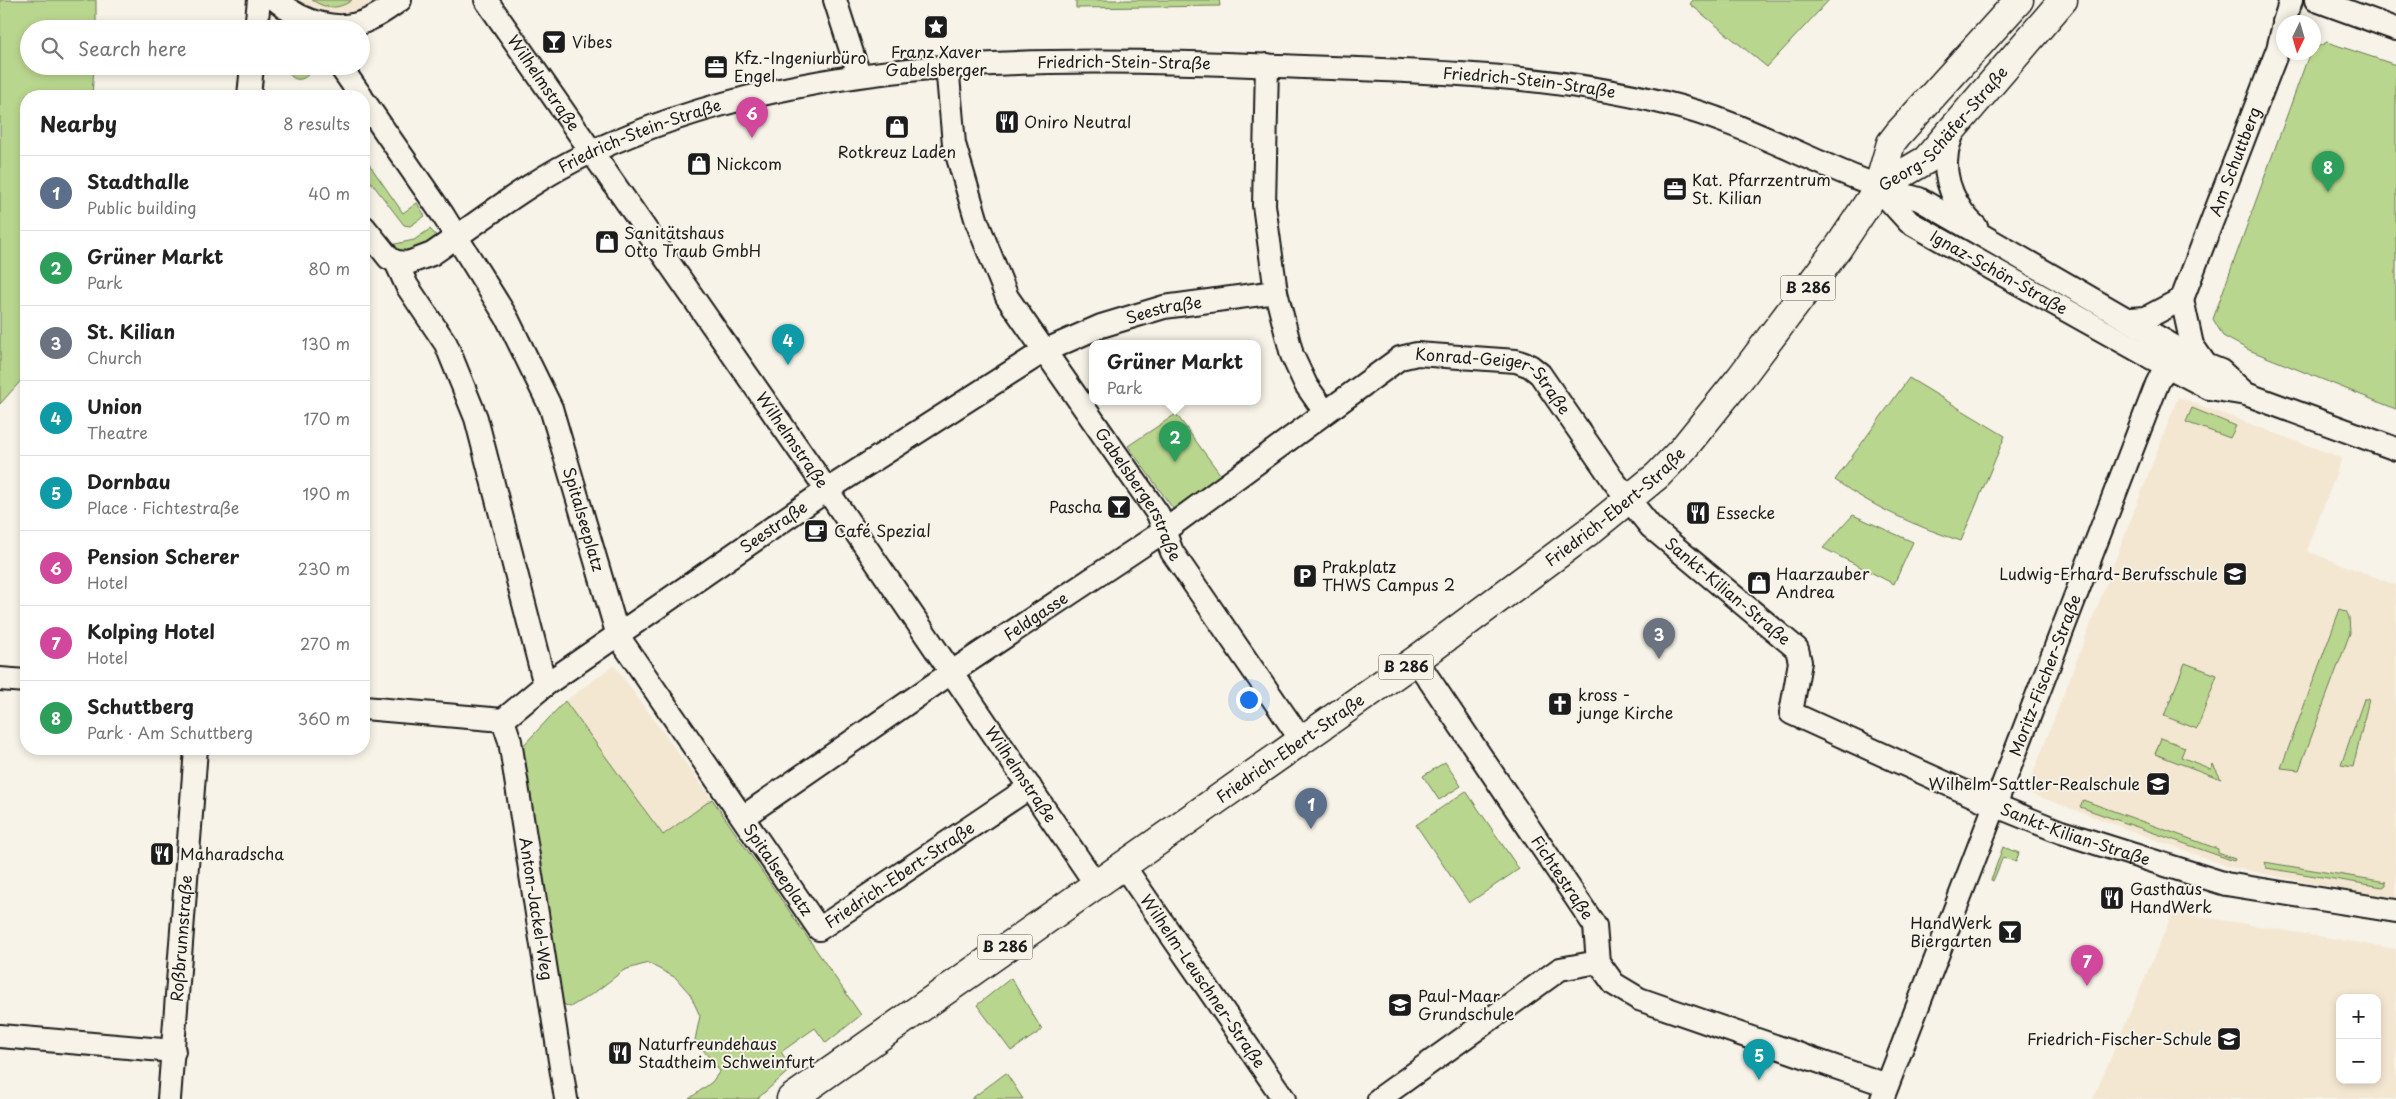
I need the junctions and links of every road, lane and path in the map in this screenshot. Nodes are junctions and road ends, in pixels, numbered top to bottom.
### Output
1 (259, 0) edge
2 (276, 0) edge
3 (400, 0) edge
4 (486, 0) edge
5 (835, 0) edge
6 (2019, 0) edge
7 (2063, 0) edge
8 (2291, 0) edge
9 (2316, 0) edge
10 (2287, 15) edge
11 (257, 20) edge
12 (309, 20) edge
13 (369, 20) edge
14 (2396, 28) edge
15 (2276, 54) edge
16 (947, 65) junction
17 (1267, 65) junction
18 (251, 75) edge
19 (346, 75) edge
20 (859, 75) junction
21 (250, 90) edge
22 (357, 90) edge
23 (370, 110) edge
24 (1955, 126) junction
25 (591, 152) junction
26 (1878, 188) junction
27 (370, 234) edge
28 (457, 237) junction
29 (1994, 242) junction
30 (396, 262) junction
31 (1276, 292) junction
32 (2182, 298) junction
33 (2130, 319) junction
34 (1044, 351) junction
35 (2206, 365) junction
36 (2166, 366) junction
37 (2246, 394) junction
38 (1325, 412) junction
39 (2396, 450) edge
40 (827, 490) junction
41 (1628, 500) junction
42 (1164, 531) junction
43 (618, 636) junction
44 (1416, 660) junction
45 (952, 672) junction
46 (0, 679) edge
47 (20, 681) edge
48 (545, 685) junction
49 (370, 709) edge
50 (503, 720) junction
51 (1302, 741) junction
52 (196, 755) edge
53 (1030, 787) junction
54 (1994, 805) junction
55 (742, 817) junction
56 (1122, 864) junction
57 (1096, 883) junction
58 (2396, 911) edge
59 (819, 929) joint
60 (1598, 962) junction
61 (0, 1036) edge
62 (174, 1051) junction
63 (1884, 1092) edge
64 (169, 1099) edge
65 (566, 1099) edge
66 (791, 1099) edge
67 (1284, 1099) edge
68 (1379, 1099) edge

1 - 11 street
2 - 12 street
3 - 13 street
4 - 25 street, Wilhelmstraße
5 - 20 street
6 - 26 main road, Georg-Schäfer-Straße / B 286
7 - 24 main road, Georg-Schäfer-Straße / B 286
8 - 10 street, Am Schuttberg
9 - 14 street
15 - 32 street, Am Schuttberg
16 - 17 street, Friedrich-Stein-Straße
16 - 20 street, Friedrich-Stein-Straße
16 - 34 street, Gabelsbergerstraße
17 - 26 street, Friedrich-Stein-Straße
17 - 31 street
18 - 21 street
19 - 22 street
20 - 25 street, Friedrich-Stein-Straße
23 - 28 street, Spitalseeplatz
24 - 26 main road, Georg-Schäfer-Straße / B 286
24 - 29 street, Ignaz-Schön-Straße
25 - 28 street, Friedrich-Stein-Straße
25 - 40 street, Wilhelmstraße
26 - 29 street, Ignaz-Schön-Straße
26 - 36 street, Ignaz-Schön-Straße
26 - 41 main road, Friedrich-Ebert-Straße / B 286
27 - 30 street
28 - 30 street, Friedrich-Stein-Straße
28 - 43 street, Spitalseeplatz
29 - 33 street, Ignaz-Schön-Straße
30 - 48 street
31 - 34 street, Seestraße
31 - 38 street
32 - 33 street
32 - 35 street
33 - 35 street, Ignaz-Schön-Straße
34 - 40 street, Seestraße
34 - 42 street, Gabelsbergerstraße
35 - 37 street, Ignaz-Schön-Straße
36 - 37 street, Ignaz-Schön-Straße
36 - 54 street, Moritz-Fischer-Straße
37 - 39 street, Ignaz-Schön-Straße
38 - 41 street, Konrad-Geiger-Straße
38 - 42 street, Feldgasse
40 - 43 street, Seestraße
40 - 45 street, Wilhelmstraße
41 - 44 main road, Friedrich-Ebert-Straße / B 286
41 - 54 street, Sankt-Kilian-Straße
42 - 45 street, Feldgasse
42 - 51 street, Gabelsbergerstraße
43 - 48 street, Seestraße
43 - 55 street, Spitalseeplatz
44 - 51 main road, Friedrich-Ebert-Straße / B 286
44 - 60 street, Fichtestraße
45 - 53 street, Wilhelmstraße
45 - 55 street, Feldgasse
46 - 47 street
48 - 50 street, Seestraße
49 - 50 street
50 - 65 street, Anton-Jackel-Weg
51 - 56 main road, Friedrich-Ebert-Straße / B 286
52 - 62 street, Roßbrunnstraße
53 - 57 street, Wilhelmstraße
53 - 59 street, Friedrich-Ebert-Straße
54 - 58 street, Sankt-Kilian-Straße
54 - 63 street, Moritz-Fischer-Straße
55 - 59 street, Spitalseeplatz
56 - 57 main road, Friedrich-Ebert-Straße / B 286
56 - 67 street, Wilhelm-Leuschner-Straße
57 - 66 main road, Friedrich-Ebert-Straße / B 286
60 - 63 street, Fichtestraße
60 - 68 street
61 - 62 street
62 - 64 street, Roßbrunnstraße

